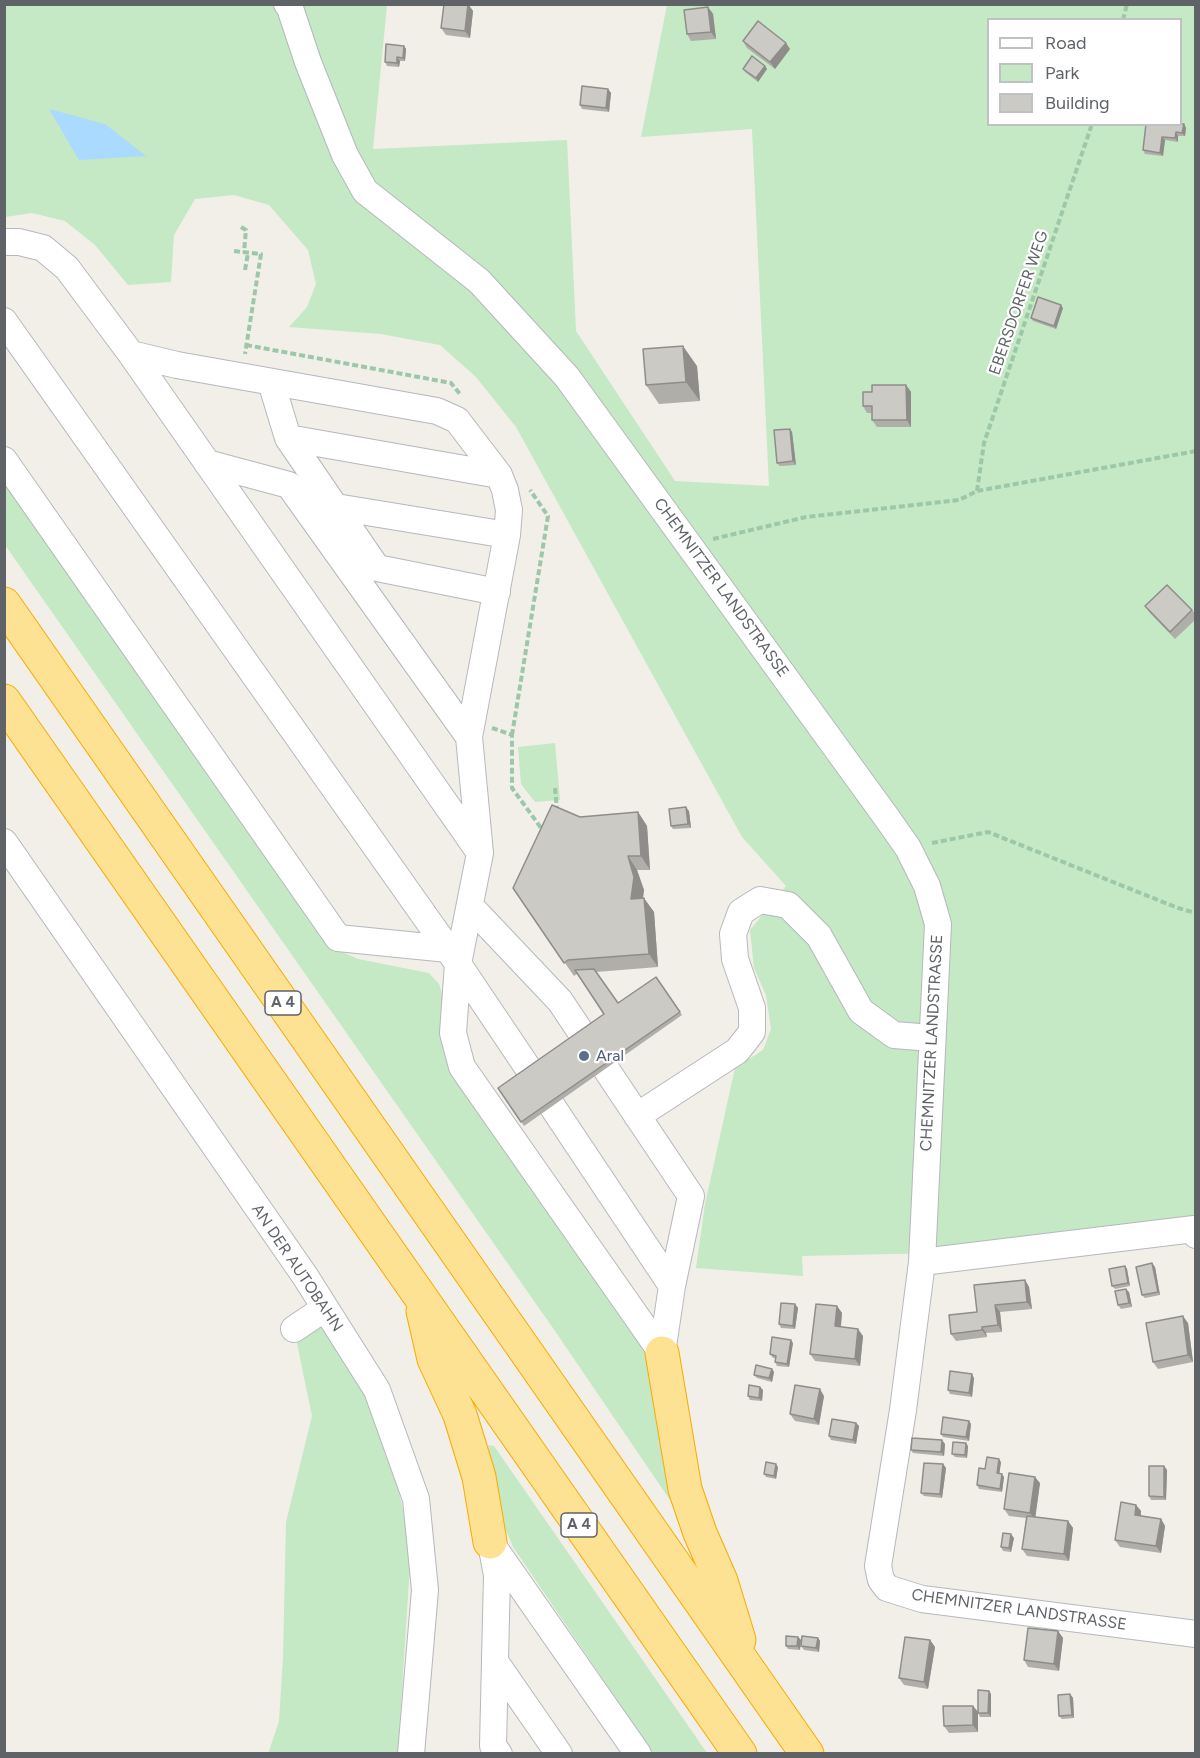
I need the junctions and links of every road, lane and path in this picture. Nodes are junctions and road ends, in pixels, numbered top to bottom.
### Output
1 (289, 5) edge
2 (1091, 126) edge
3 (241, 227) dead end
4 (4, 242) edge
5 (245, 270) dead end
6 (4, 321) edge
7 (131, 354) junction
8 (271, 382) junction
9 (288, 438) junction
10 (1196, 451) edge
11 (4, 460) edge
12 (207, 463) junction
13 (499, 475) junction
14 (977, 491) junction
15 (336, 507) junction
16 (507, 535) junction
17 (690, 544) junction
18 (497, 592) junction
19 (4, 604) edge
20 (4, 701) edge
21 (469, 737) junction
22 (555, 788) dead end
23 (557, 812) edge
24 (550, 828) edge
25 (546, 835) edge
26 (4, 842) edge
27 (908, 848) junction
28 (480, 853) junction
29 (470, 906) junction
30 (1196, 913) edge
31 (453, 956) junction
32 (582, 1034) edge
33 (932, 1038) junction
34 (606, 1069) edge
35 (530, 1071) edge
36 (552, 1106) edge
37 (637, 1116) junction
38 (1196, 1235) edge
39 (922, 1262) junction
40 (672, 1286) junction
41 (420, 1295) junction
42 (325, 1308) junction
43 (294, 1329) dead end
44 (662, 1353) junction
45 (490, 1542) junction
46 (1196, 1634) edge
47 (496, 1663) junction
48 (747, 1668) junction
49 (411, 1754) edge
50 (498, 1754) edge
51 (559, 1754) edge
52 (638, 1754) edge
53 (740, 1754) edge
54 (807, 1754) edge

1 - 17 street, CHEMNITZER LANDSTRASSE
2 - 14 path, EBERSDORFER WEG
3 - 5 path
4 - 7 street
6 - 31 street
7 - 8 street
7 - 12 street
8 - 9 street
8 - 13 street
9 - 13 street
9 - 15 street
10 - 14 path
11 - 31 street
12 - 21 street
12 - 28 street
13 - 16 street
14 - 17 path
15 - 16 street
15 - 18 street
16 - 18 street
17 - 27 street, CHEMNITZER LANDSTRASSE
18 - 21 street
19 - 48 highway, A 4
20 - 41 highway, A 4
21 - 28 street
22 - 23 path
24 - 25 path
26 - 42 street, AN DER AUTOBAHN
27 - 30 path
27 - 33 street, CHEMNITZER LANDSTRASSE
28 - 29 street
29 - 31 street
29 - 32 street
31 - 35 street
31 - 44 street
33 - 37 street
33 - 39 street, CHEMNITZER LANDSTRASSE
34 - 37 street
36 - 40 street
37 - 40 street
38 - 39 street
39 - 46 street, CHEMNITZER LANDSTRASSE
40 - 44 street
41 - 45 highway
41 - 53 highway, A 4
42 - 43 street
42 - 49 street, AN DER AUTOBAHN
44 - 48 highway
45 - 47 street
45 - 52 street
47 - 50 street
47 - 51 street
48 - 54 highway, A 4

